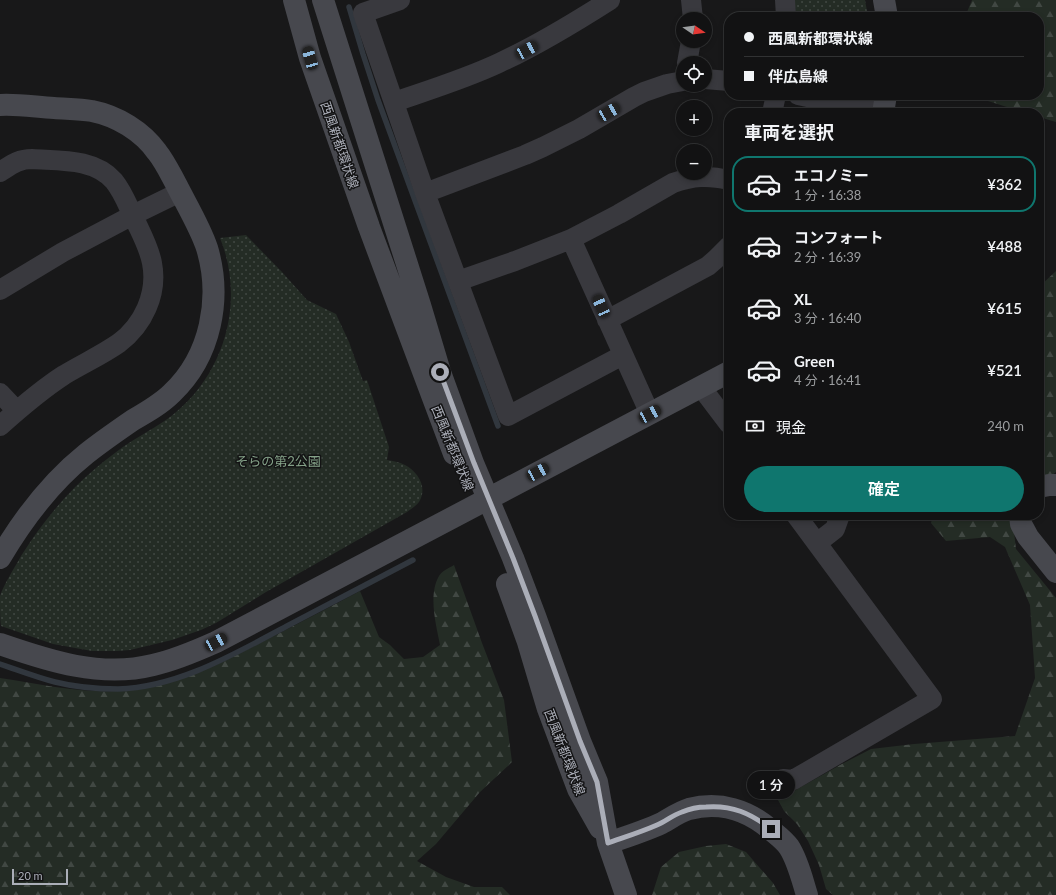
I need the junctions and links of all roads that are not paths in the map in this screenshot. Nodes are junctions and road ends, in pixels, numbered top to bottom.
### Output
1 (294, 0) edge
2 (323, 0) edge
3 (400, 0) edge
4 (610, 0) edge
5 (691, 0) edge
6 (785, 0) edge
7 (884, 0) edge
8 (692, 12) edge
9 (786, 12) edge
10 (886, 12) edge
11 (712, 80) edge
12 (724, 81) edge
13 (676, 82) edge
14 (821, 100) edge
15 (394, 102) junction
16 (0, 105) edge
17 (859, 108) edge
18 (0, 172) edge
19 (724, 179) edge
20 (180, 192) junction
21 (425, 193) junction
22 (133, 215) junction
23 (571, 239) junction
24 (724, 251) edge
25 (458, 281) junction
26 (0, 290) edge
27 (607, 320) junction
28 (623, 355) junction
29 (724, 375) edge
30 (701, 387) junction
31 (0, 393) edge
32 (17, 411) junction
33 (650, 414) junction
34 (724, 417) edge
35 (0, 426) edge
36 (1056, 485) edge
37 (1044, 486) edge
38 (483, 501) junction
39 (800, 520) edge
40 (838, 520) edge
41 (1021, 520) edge
42 (817, 543) junction
43 (0, 558) edge
44 (1056, 572) edge
45 (0, 644) edge
46 (770, 788) dead end
47 (608, 843) junction
48 (626, 895) edge
49 (807, 895) edge

1 - 38 street, 西風新都環状線
2 - 38 street, 西風新都環状線
3 - 15 street
4 - 15 street
5 - 8 street
6 - 9 street
7 - 10 street
11 - 12 street
13 - 21 street
14 - 17 street
15 - 21 street
16 - 20 street
18 - 22 street
19 - 23 street
20 - 22 street
20 - 43 street
21 - 25 street
22 - 26 street
22 - 32 street
23 - 25 street
23 - 27 street
24 - 27 street
25 - 28 street
27 - 28 street
28 - 33 street
29 - 30 street
30 - 33 street
30 - 34 street
31 - 32 street
32 - 35 street
33 - 38 street
36 - 37 street
38 - 45 street
38 - 47 street, 西風新都環状線
39 - 42 street
40 - 42 street
41 - 44 street
42 - 46 street
47 - 48 street, 西風新都環状線
47 - 49 street

